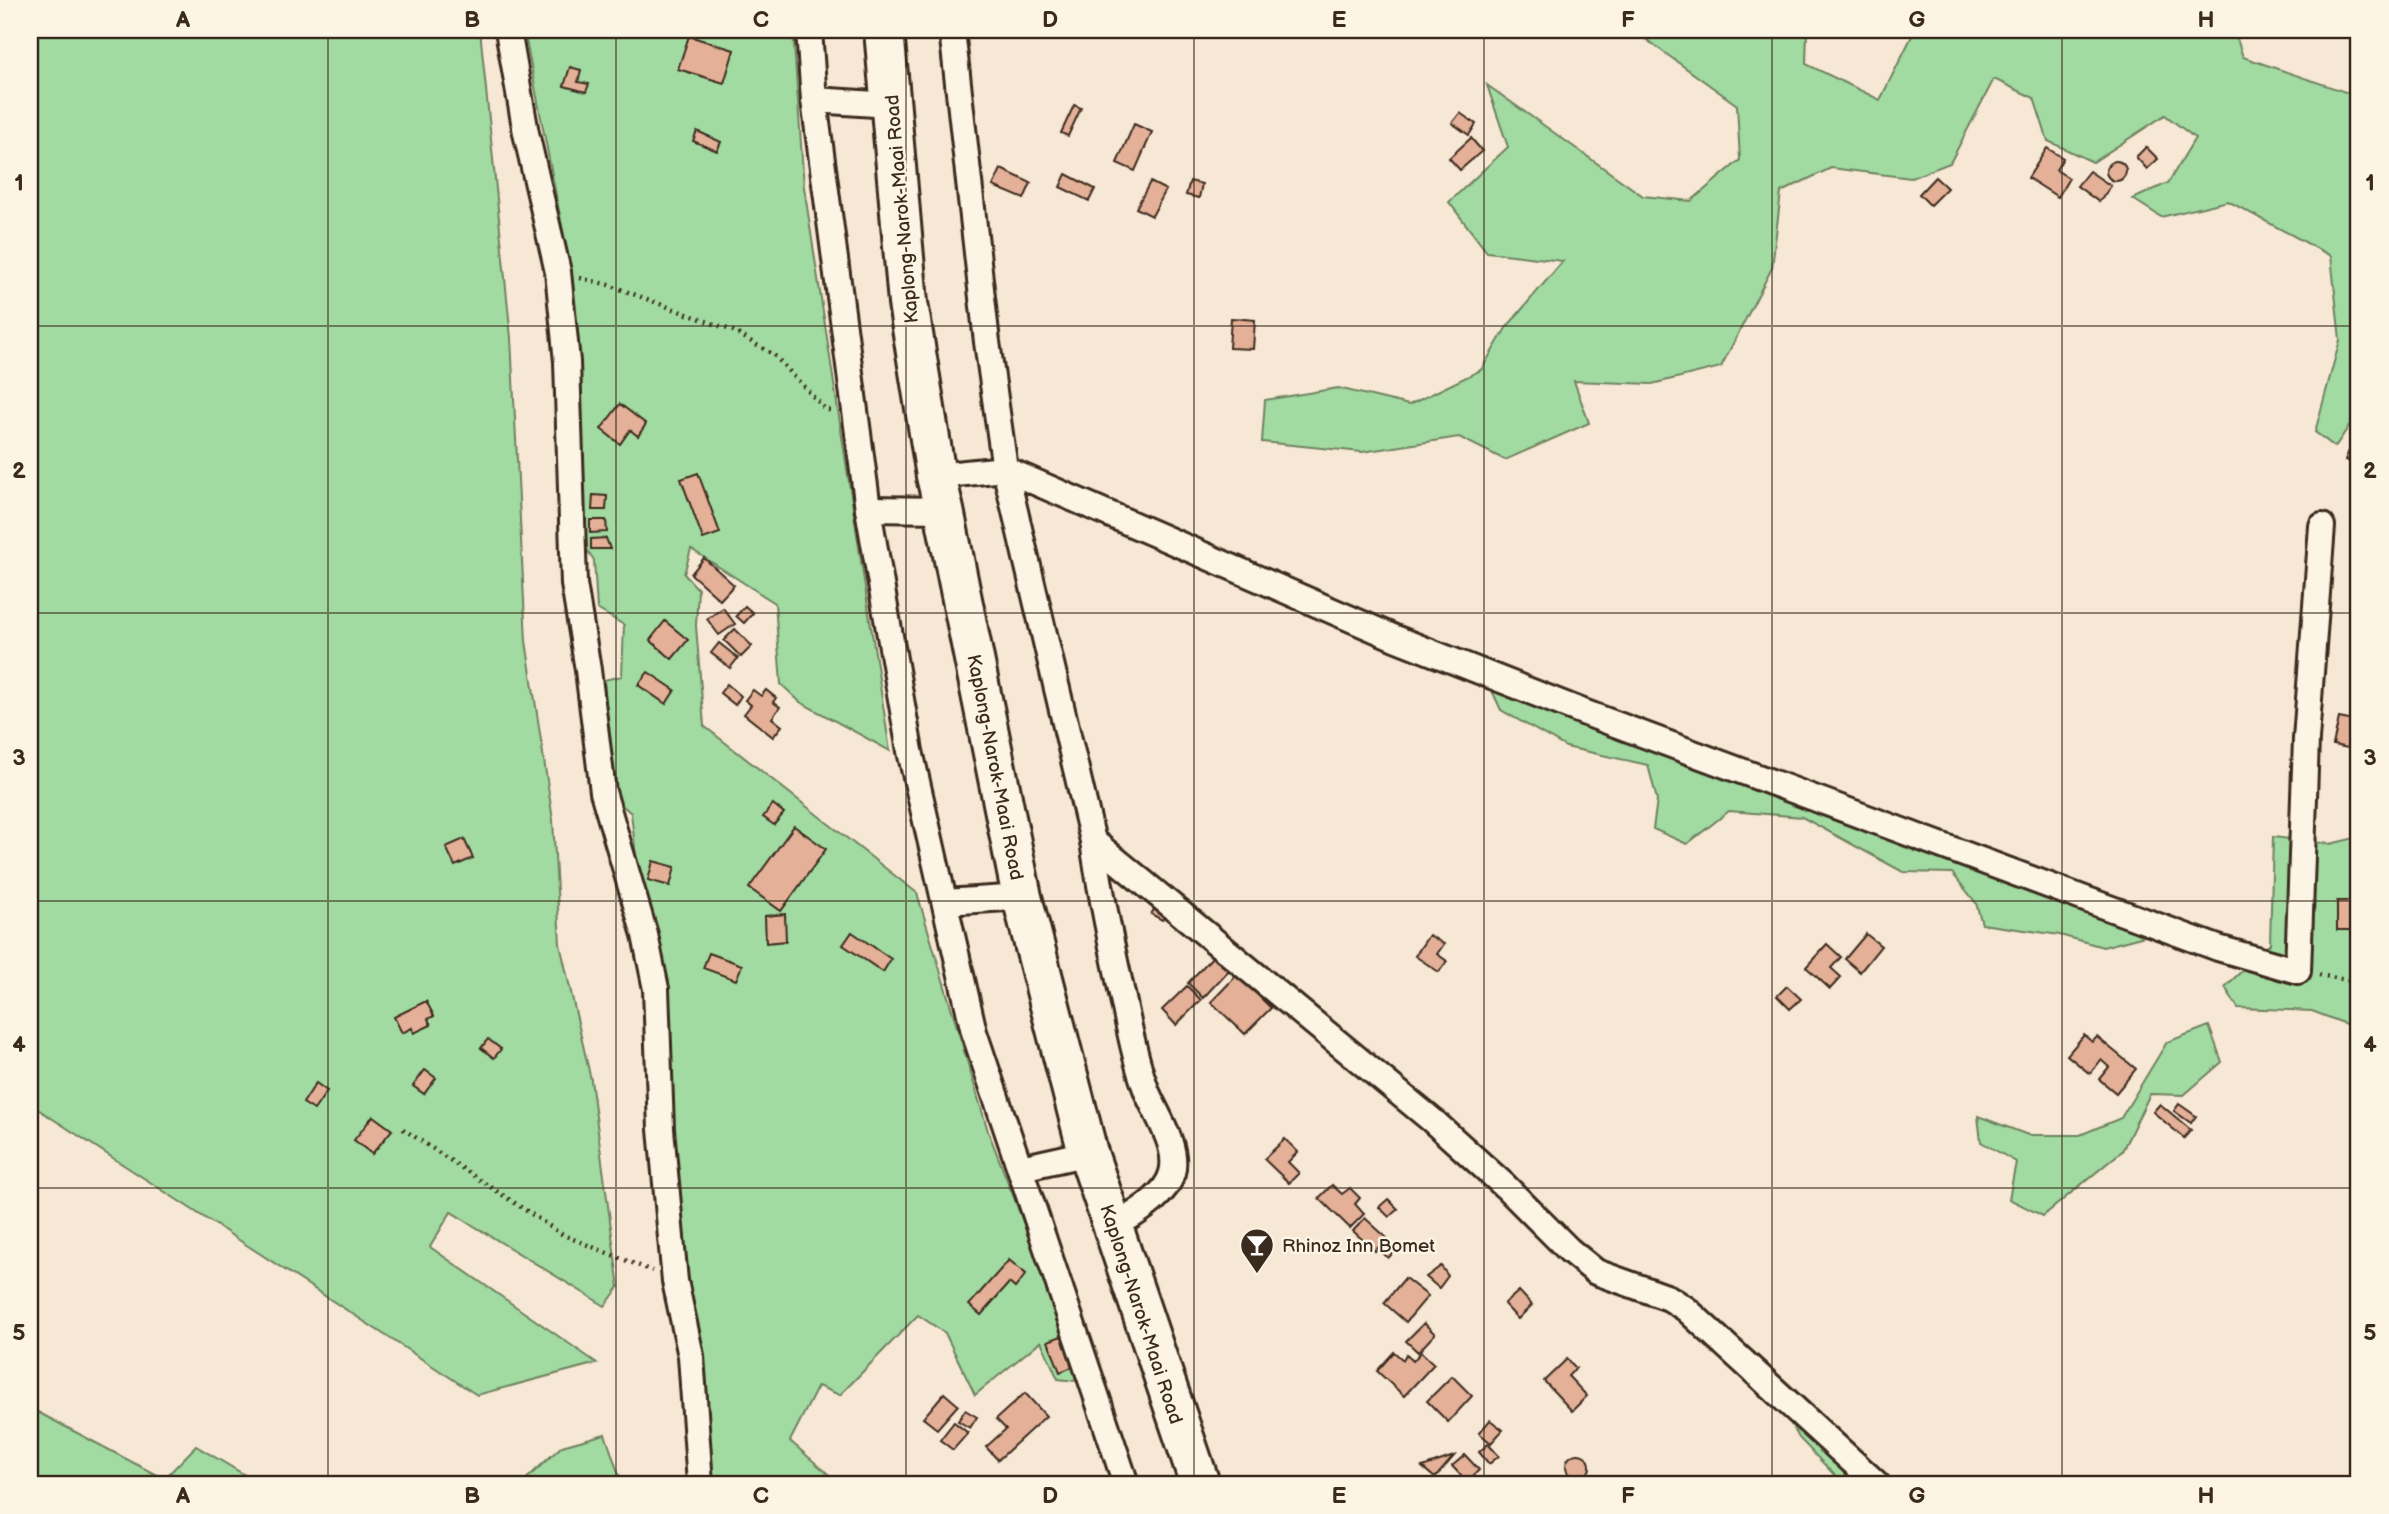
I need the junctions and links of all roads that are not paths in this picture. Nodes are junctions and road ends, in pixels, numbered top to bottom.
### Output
1 (508, 30) edge
2 (809, 30) edge
3 (884, 30) edge
4 (952, 30) edge
5 (814, 100) junction
6 (891, 105) junction
7 (1005, 469) junction
8 (940, 493) junction
9 (868, 509) junction
10 (2322, 526) dead end
11 (1093, 841) junction
12 (1022, 897) junction
13 (945, 902) junction
14 (1088, 1153) junction
15 (1021, 1168) junction
16 (1114, 1227) junction
17 (697, 1483) edge
18 (1126, 1484) edge
19 (1200, 1484) edge
20 (1877, 1484) edge

1 - 17 street
2 - 5 street
3 - 6 highway, Kaplong-Narok-Maai Road
4 - 7 street
5 - 6 street
5 - 9 street
6 - 8 highway, Kaplong-Narok-Maai Road
7 - 8 street
7 - 10 street
7 - 11 street
8 - 9 street
8 - 12 highway, Kaplong-Narok-Maai Road
9 - 13 street
11 - 16 street
11 - 20 street
12 - 13 street
12 - 14 highway, Kaplong-Narok-Maai Road
13 - 15 street
14 - 15 street
14 - 16 highway, Kaplong-Narok-Maai Road
15 - 18 street
16 - 19 highway, Kaplong-Narok-Maai Road

